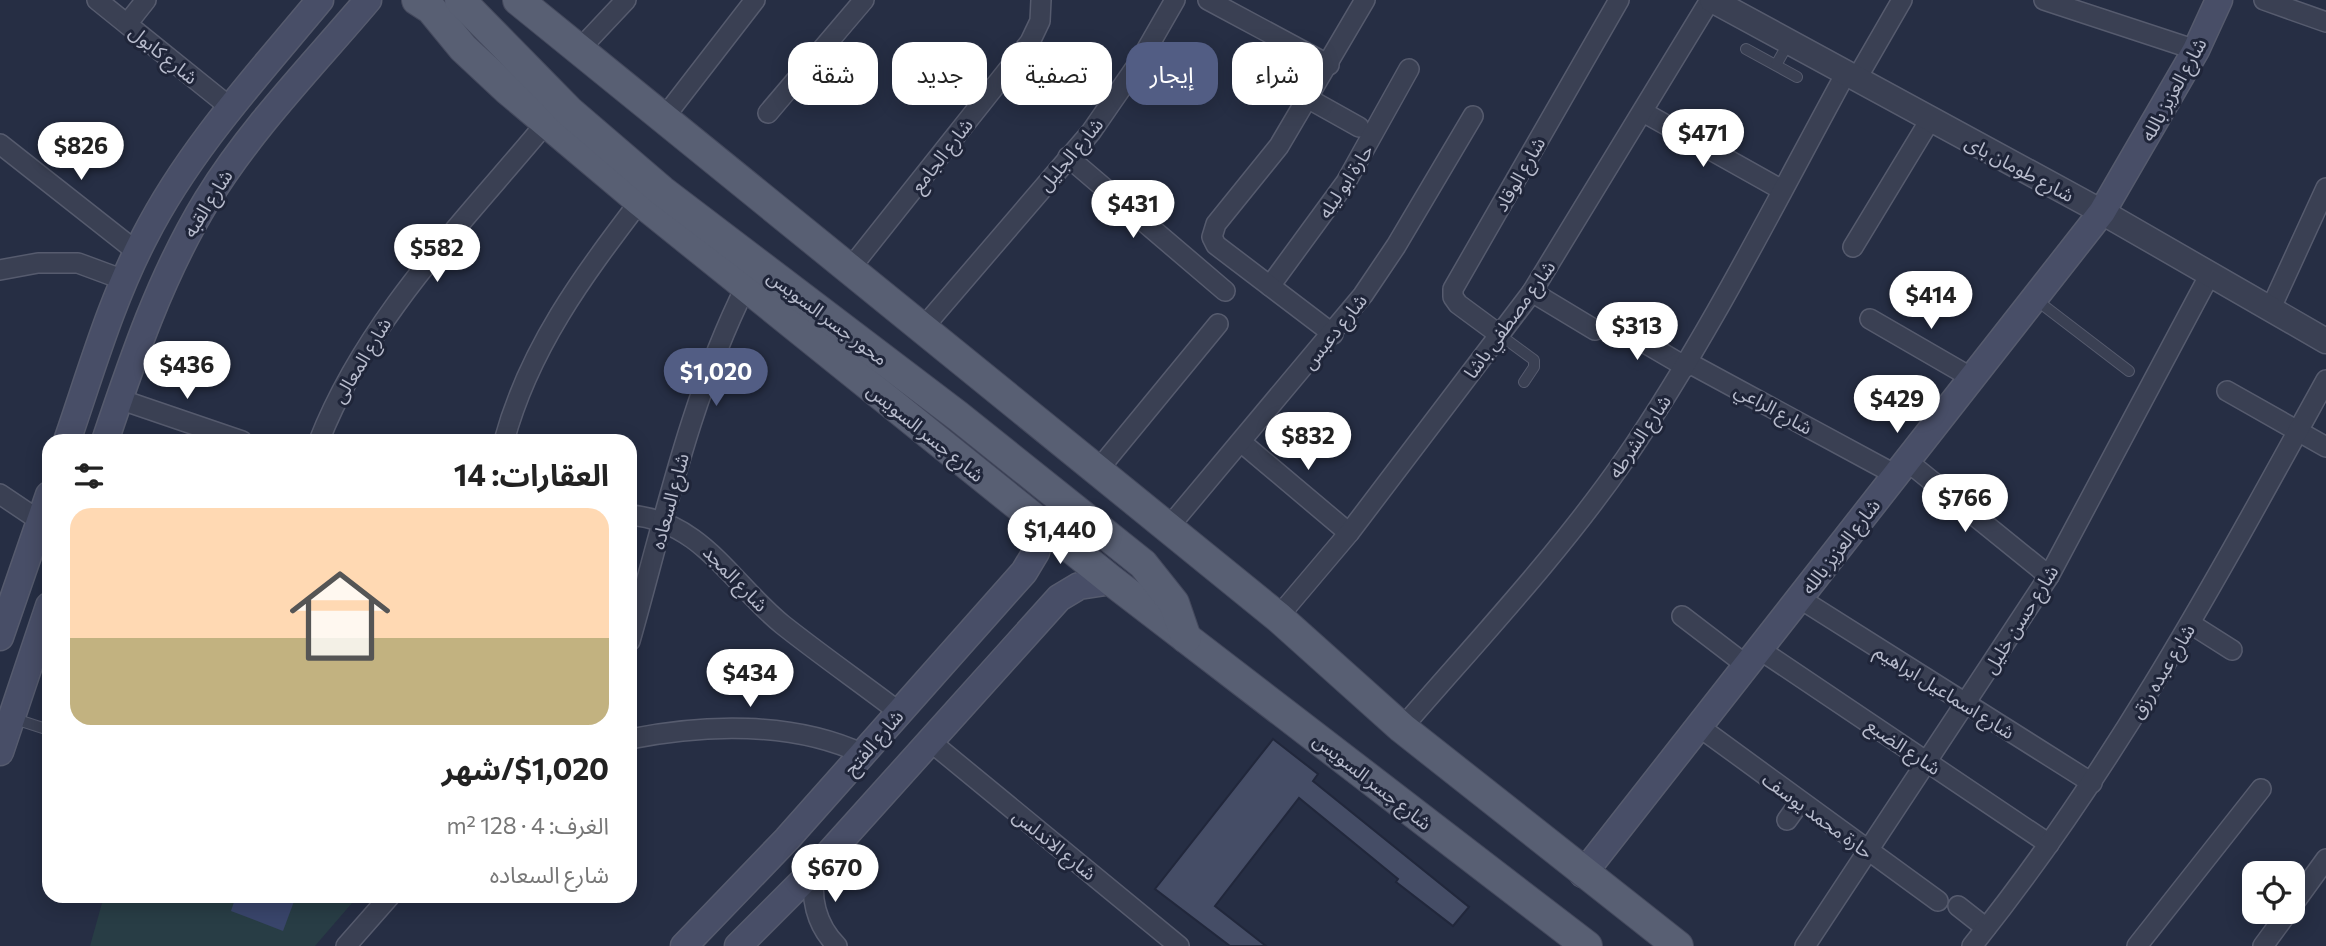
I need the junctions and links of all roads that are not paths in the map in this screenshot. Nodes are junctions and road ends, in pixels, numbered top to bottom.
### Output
1 (97, 0) edge
2 (146, 0) edge
3 (320, 0) edge
4 (368, 0) edge
5 (417, 0) edge
6 (460, 0) edge
7 (484, 0) edge
8 (518, 0) edge
9 (626, 0) edge
10 (755, 0) edge
11 (864, 0) edge
12 (1041, 0) edge
13 (1175, 0) edge
14 (1208, 0) edge
15 (1365, 0) edge
16 (1619, 0) edge
17 (1711, 0) edge
18 (1902, 0) edge
19 (2044, 0) edge
20 (2219, 0) edge
21 (2264, 0) edge
22 (447, 14) edge
23 (2326, 22) edge
24 (127, 24) junction
25 (1789, 42) junction
26 (1746, 48) dead end
27 (2196, 50) junction
28 (578, 51) junction
29 (532, 63) junction
30 (1329, 65) junction
31 (1776, 65) junction
32 (1409, 69) dead end
33 (1323, 75) edge
34 (1852, 76) junction
35 (1797, 77) dead end
36 (1305, 105) edge
37 (1320, 105) edge
38 (231, 108) junction
39 (1643, 112) junction
40 (768, 113) dead end
41 (1473, 116) dead end
42 (663, 119) junction
43 (1930, 120) junction
44 (546, 123) junction
45 (1359, 127) dead end
46 (0, 144) edge
47 (1068, 157) junction
48 (2326, 188) edge
49 (1782, 190) junction
50 (640, 201) junction
51 (2102, 212) junction
52 (1853, 247) dead end
53 (137, 252) junction
54 (0, 270) edge
55 (849, 270) junction
56 (2209, 276) junction
57 (124, 280) junction
58 (746, 286) junction
59 (1270, 286) junction
60 (1225, 292) dead end
61 (1532, 292) junction
62 (2035, 298) junction
63 (2270, 310) junction
64 (1870, 318) dead end
65 (1219, 324) dead end
66 (922, 329) junction
67 (1333, 334) junction
68 (1500, 335) junction
69 (2326, 341) edge
70 (1687, 365) junction
71 (2129, 371) dead end
72 (1972, 378) junction
73 (2326, 380) edge
74 (1524, 382) dead end
75 (2227, 391) dead end
76 (119, 399) junction
77 (2298, 431) junction
78 (70, 434) edge
79 (107, 434) edge
80 (222, 434) edge
81 (322, 434) edge
82 (506, 434) edge
83 (1241, 442) junction
84 (2326, 447) edge
85 (1901, 468) junction
86 (1098, 470) junction
87 (0, 494) edge
88 (42, 515) edge
89 (637, 516) edge
90 (40, 521) junction
91 (664, 522) junction
92 (1043, 526) junction
93 (1168, 528) junction
94 (1349, 533) junction
95 (1211, 563) junction
96 (1024, 572) junction
97 (2049, 576) junction
98 (1112, 581) junction
99 (1800, 598) junction
100 (1054, 602) junction
101 (637, 616) edge
102 (1682, 616) dead end
103 (1278, 617) junction
104 (2191, 624) junction
105 (0, 637) edge
106 (1186, 638) junction
107 (42, 644) edge
108 (2232, 650) dead end
109 (1752, 657) junction
110 (1966, 705) junction
111 (899, 712) junction
112 (12, 718) junction
113 (1698, 726) junction
114 (42, 728) edge
115 (1402, 728) junction
116 (637, 738) edge
117 (931, 742) junction
118 (0, 752) edge
119 (863, 754) junction
120 (1928, 763) junction
121 (2092, 783) junction
122 (2261, 789) dead end
123 (1801, 802) junction
124 (1787, 820) dead end
125 (788, 839) junction
126 (2049, 844) junction
127 (1868, 852) junction
128 (2325, 864) edge
129 (816, 868) junction
130 (1583, 874) junction
131 (2305, 889) edge
132 (1938, 901) dead end
133 (384, 903) edge
134 (1958, 906) dead end
135 (2279, 924) edge
136 (1986, 928) junction
137 (346, 946) edge
138 (684, 946) edge
139 (738, 946) edge
140 (837, 946) edge
141 (1179, 946) edge
142 (1587, 946) edge
143 (1678, 946) edge
144 (1805, 946) edge
145 (1972, 946) edge
146 (2137, 946) edge
147 (2263, 946) edge

1 - 24 street, شارع كابول
2 - 24 street
3 - 38 main road, شارع القبه
4 - 76 main road, شارع القبه
5 - 22 main road, شارع جسر السويس
6 - 29 main road, محور جسر السويس
7 - 29 main road, محور جسر السويس
8 - 28 main road
9 - 28 street
10 - 42 street
11 - 40 street
12 - 55 street, شارع الجامع
13 - 47 street, شارع الجليل
14 - 30 street
15 - 30 street
16 - 68 street, شارع الوقاد
17 - 25 street, شارع طومان باى
17 - 39 street, شارع مصطفي باشا
18 - 34 street, شارع الشرطه
19 - 27 street
20 - 27 main road, شارع العزيز بالله
21 - 23 street
22 - 44 main road, شارع جسر السويس
24 - 38 street, شارع كابول
25 - 31 lane
25 - 34 street, شارع طومان باى
26 - 31 lane
27 - 51 main road, شارع العزيز بالله
28 - 42 main road
29 - 95 main road, محور جسر السويس
29 - 106 main road, محور جسر السويس
30 - 33 street
31 - 35 lane
32 - 59 street, حارة ابو ليله
34 - 43 street, شارع طومان باى
34 - 49 street, شارع الشرطه
36 - 59 street
37 - 45 street
38 - 53 main road, شارع القبه
39 - 49 street
39 - 61 street, شارع مصطفي باشا
41 - 67 street, شارع دعبس
42 - 55 main road
43 - 51 street, شارع طومان باى
43 - 52 street
44 - 50 main road, شارع جسر السويس
44 - 81 street, شارع المعالى
46 - 53 street
47 - 60 street
47 - 66 street, شارع الجليل
48 - 63 street
49 - 70 street, شارع الشرطه
50 - 58 main road, شارع جسر السويس
50 - 82 street
51 - 56 street, شارع طومان باى
51 - 62 main road, شارع العزيز بالله
53 - 57 main road, شارع القبه
54 - 57 street
55 - 66 main road
56 - 63 street, شارع طومان باى
56 - 97 street, شارع حسن خليل
57 - 78 main road, شارع القبه
58 - 91 street, شارع السعاده
58 - 92 main road, شارع جسر السويس
59 - 67 street
61 - 68 street, شارع مصطفي باشا
61 - 70 street, شارع الراعي
62 - 71 lane
62 - 72 main road, شارع العزيز بالله
63 - 69 street, شارع طومان باى
64 - 72 street
65 - 86 street
66 - 86 main road
67 - 83 street, شارع دعبس
68 - 74 lane
68 - 94 street, شارع مصطفي باشا
70 - 85 street, شارع الراعي
70 - 115 street, شارع الشرطه
72 - 85 main road, شارع العزيز بالله
73 - 77 street, شارع عبده رزق
75 - 77 street
76 - 79 main road, شارع القبه
76 - 80 street
77 - 84 street
77 - 104 street, شارع عبده رزق
83 - 93 street, شارع دعبس
83 - 94 street
85 - 97 street, شارع الراعي
85 - 99 main road, شارع العزيز بالله
86 - 93 main road
87 - 90 street
88 - 90 main road
89 - 91 street, شارع المجد
90 - 105 main road
91 - 101 street, شارع السعاده
91 - 111 street, شارع المجد
92 - 96 main road, شارع الفتح
92 - 98 main road, شارع جسر السويس
93 - 95 main road
94 - 103 street, شارع مصطفي باشا
95 - 103 main road
96 - 100 main road
96 - 111 main road, شارع الفتح
97 - 110 street, شارع حسن خليل
98 - 100 main road
98 - 106 main road, شارع جسر السويس
99 - 109 main road, شارع العزيز بالله
99 - 110 street, شارع اسماعيل ابراهيم
100 - 117 main road
102 - 109 street, شارع الضبع
103 - 115 main road
104 - 108 street
104 - 121 street, شارع عبده رزق
106 - 142 main road, شارع جسر السويس
107 - 112 main road
109 - 113 main road, شارع العزيز بالله
109 - 120 street, شارع الضبع
110 - 120 street, شارع حسن خليل
110 - 121 street, شارع اسماعيل ابراهيم
111 - 119 main road, شارع الفتح
112 - 114 lane
112 - 118 main road
113 - 123 street, حارة محمد يوسف
113 - 130 main road, شارع العزيز بالله
115 - 130 main road
116 - 119 street
117 - 129 main road
117 - 141 street, شارع الاندلس
119 - 125 main road, شارع الفتح
120 - 126 street, شارع الضبع
120 - 127 street, شارع حسن خليل
121 - 126 street, شارع عبده رزق
122 - 146 street
123 - 124 street
123 - 127 street, حارة محمد يوسف
125 - 129 main road
125 - 138 main road, شارع الفتح
126 - 136 street, شارع عبده رزق
127 - 132 street, حارة محمد يوسف
127 - 144 street, شارع حسن خليل
128 - 131 street
129 - 139 main road
129 - 140 street
130 - 143 main road
133 - 137 street
134 - 136 street
135 - 147 street
136 - 145 street, شارع عبده رزق

